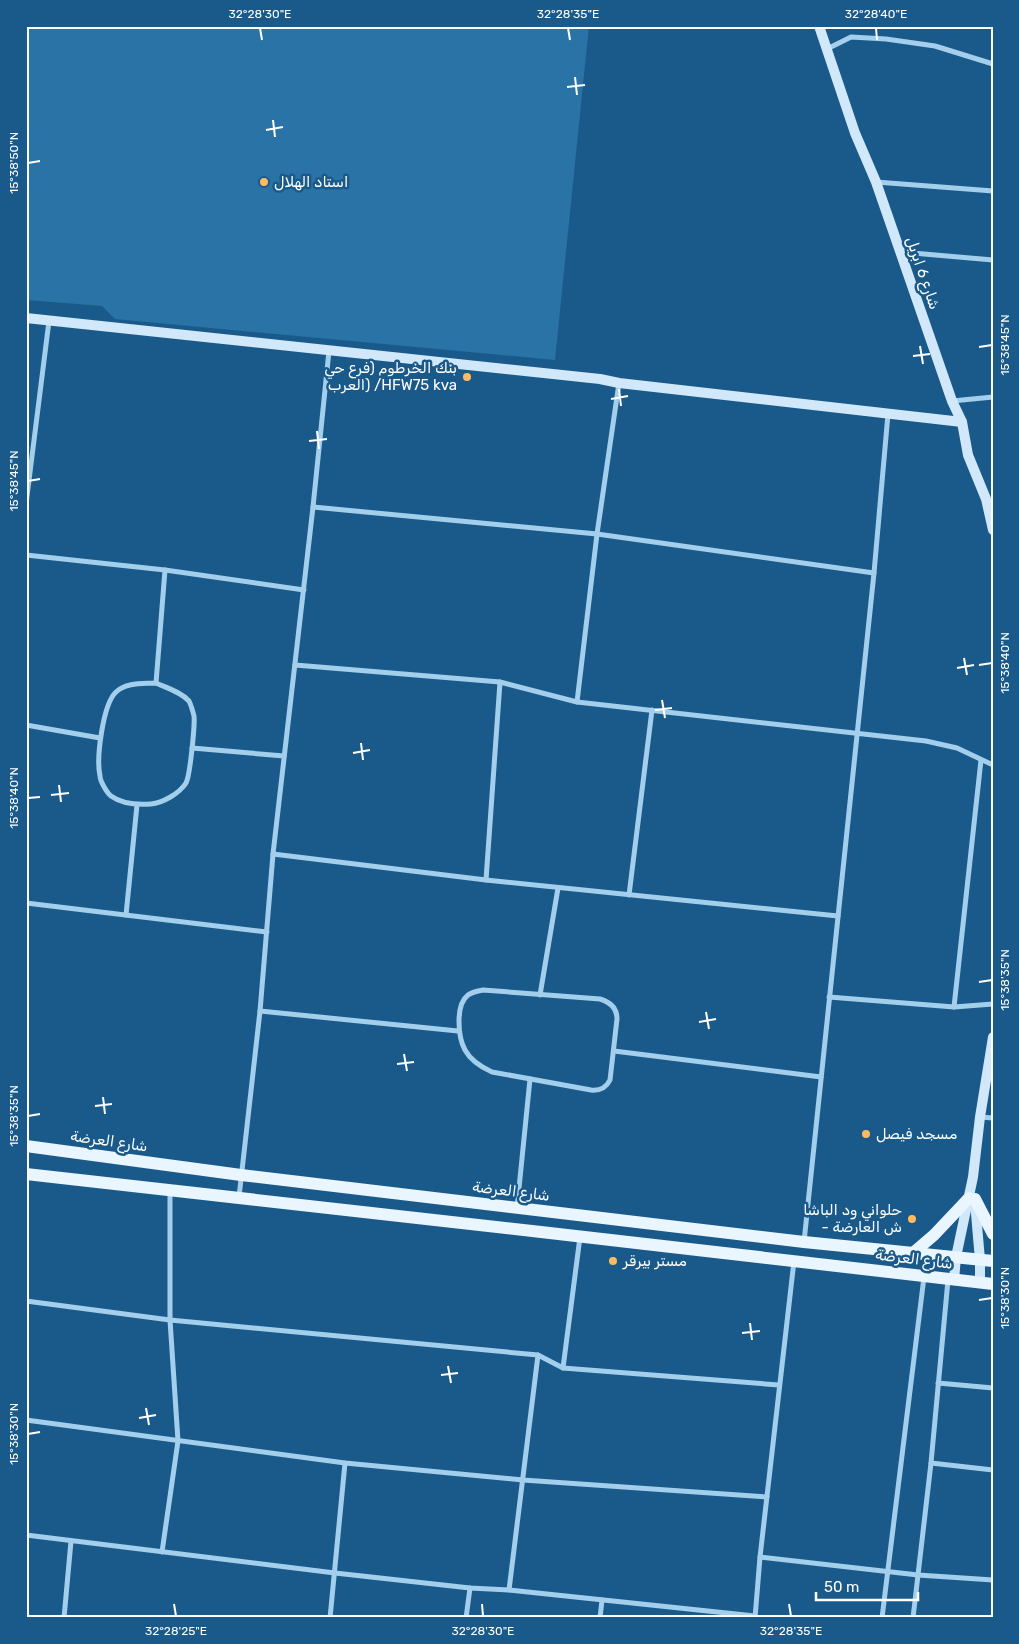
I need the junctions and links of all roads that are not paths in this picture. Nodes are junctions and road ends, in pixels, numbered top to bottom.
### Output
1 (819, 26) edge
2 (827, 49) junction
3 (993, 64) edge
4 (876, 182) junction
5 (993, 191) edge
6 (900, 252) junction
7 (993, 260) edge
8 (26, 318) edge
9 (49, 320) junction
10 (329, 351) junction
11 (619, 383) junction
12 (993, 397) edge
13 (952, 401) junction
14 (888, 414) junction
15 (962, 422) junction
16 (989, 498) edge
17 (26, 504) edge
18 (313, 507) junction
19 (993, 530) edge
20 (596, 534) junction
21 (26, 555) edge
22 (165, 570) junction
23 (874, 573) junction
24 (304, 590) junction
25 (295, 664) junction
26 (500, 682) junction
27 (156, 683) junction
28 (577, 702) junction
29 (652, 710) junction
30 (26, 725) edge
31 (857, 733) junction
32 (100, 738) junction
33 (192, 748) junction
34 (284, 756) junction
35 (981, 760) junction
36 (993, 765) edge
37 (137, 805) junction
38 (273, 854) junction
39 (486, 880) junction
40 (558, 888) junction
41 (628, 895) junction
42 (26, 903) edge
43 (126, 915) junction
44 (838, 916) junction
45 (267, 932) junction
46 (540, 995) junction
47 (829, 997) junction
48 (993, 1004) edge
49 (954, 1007) junction
50 (260, 1011) junction
51 (458, 1031) junction
52 (993, 1037) edge
53 (614, 1051) junction
54 (821, 1077) junction
55 (530, 1079) junction
56 (980, 1117) junction
57 (993, 1118) edge
58 (26, 1146) edge
59 (26, 1174) edge
60 (241, 1175) junction
61 (170, 1189) junction
62 (239, 1197) junction
63 (972, 1198) junction
64 (517, 1208) junction
65 (993, 1234) edge
66 (580, 1236) junction
67 (804, 1242) junction
68 (913, 1253) junction
69 (956, 1257) junction
70 (794, 1260) junction
71 (986, 1260) edge
72 (924, 1277) junction
73 (951, 1280) junction
74 (986, 1284) edge
75 (26, 1301) edge
76 (170, 1320) junction
77 (538, 1356) junction
78 (563, 1368) junction
79 (938, 1383) junction
80 (779, 1385) junction
81 (993, 1388) edge
82 (26, 1420) edge
83 (178, 1441) junction
84 (344, 1462) junction
85 (931, 1463) junction
86 (993, 1470) edge
87 (523, 1480) junction
88 (767, 1497) junction
89 (26, 1535) edge
90 (72, 1541) junction
91 (162, 1552) junction
92 (760, 1557) junction
93 (888, 1572) junction
94 (335, 1573) junction
95 (918, 1575) junction
96 (993, 1580) edge
97 (470, 1588) junction
98 (509, 1590) junction
99 (602, 1600) junction
100 (755, 1617) edge
101 (64, 1618) edge
102 (330, 1618) edge
103 (466, 1618) edge
104 (600, 1618) edge
105 (882, 1618) edge
106 (913, 1618) edge

1 - 2 street, شارع 6 ابريل
2 - 3 street
2 - 4 street, شارع 6 ابريل
4 - 5 street
4 - 6 street, شارع 6 ابريل
6 - 7 street
6 - 13 street, شارع 6 ابريل
8 - 9 street
9 - 10 street
9 - 17 street
10 - 11 street
10 - 18 street
11 - 14 street
11 - 20 street
12 - 13 street
13 - 15 street, شارع 6 ابريل
14 - 15 street
14 - 23 street
15 - 16 street, شارع 6 ابريل
16 - 19 street, شارع 6 ابريل
18 - 20 street
18 - 24 street
20 - 23 street
20 - 28 street
21 - 22 street
22 - 24 street
22 - 27 street
23 - 31 street
24 - 25 street
25 - 26 street
25 - 34 street
26 - 28 street
26 - 39 street
27 - 32 street
27 - 33 street
28 - 29 street
29 - 31 street
29 - 41 street
30 - 32 street
31 - 35 street
31 - 44 street
32 - 37 street
33 - 34 street
33 - 37 street
34 - 38 street
35 - 36 street
35 - 49 street
37 - 43 street
38 - 39 street
38 - 45 street
39 - 40 street
40 - 41 street
40 - 46 street
41 - 44 street
42 - 43 street
43 - 45 street
44 - 47 street
45 - 50 street
46 - 51 street
46 - 53 street
47 - 49 street
47 - 54 street
48 - 49 street
50 - 51 street
50 - 60 street
51 - 55 street
52 - 56 street
53 - 54 street
53 - 55 street
54 - 67 street
55 - 64 street
56 - 57 street
56 - 63 street
58 - 60 main road, شارع العرضة
59 - 61 main road, شارع العرضة
60 - 62 street
60 - 64 main road, شارع العرضة
61 - 62 main road, شارع العرضة
61 - 76 street
62 - 66 main road, شارع العرضة
63 - 65 main road
63 - 68 main road
63 - 69 street
63 - 71 street
64 - 67 main road, شارع العرضة
66 - 70 main road, شارع العرضة
66 - 78 street
67 - 68 main road, شارع العرضة
68 - 69 main road, شارع العرضة
69 - 71 main road, شارع العرضة
69 - 73 street
70 - 72 main road, شارع العرضة
70 - 80 street
71 - 74 street
72 - 73 main road, شارع العرضة
72 - 93 street
73 - 74 main road, شارع العرضة
73 - 79 street
75 - 76 street
76 - 77 street
76 - 83 street
77 - 78 street
77 - 87 street
78 - 80 street
79 - 81 street
79 - 85 street
80 - 88 street
82 - 83 street
83 - 84 street
83 - 91 street
84 - 87 street
84 - 94 street
85 - 86 street
85 - 95 street
87 - 88 street
87 - 98 street
88 - 92 street
89 - 90 street
90 - 91 street
90 - 101 street
91 - 94 street
92 - 93 street
92 - 100 street
93 - 95 street
93 - 105 street
94 - 97 street
94 - 102 street
95 - 96 street
95 - 106 street
97 - 98 street
97 - 103 street
98 - 99 street
99 - 100 street
99 - 104 street

